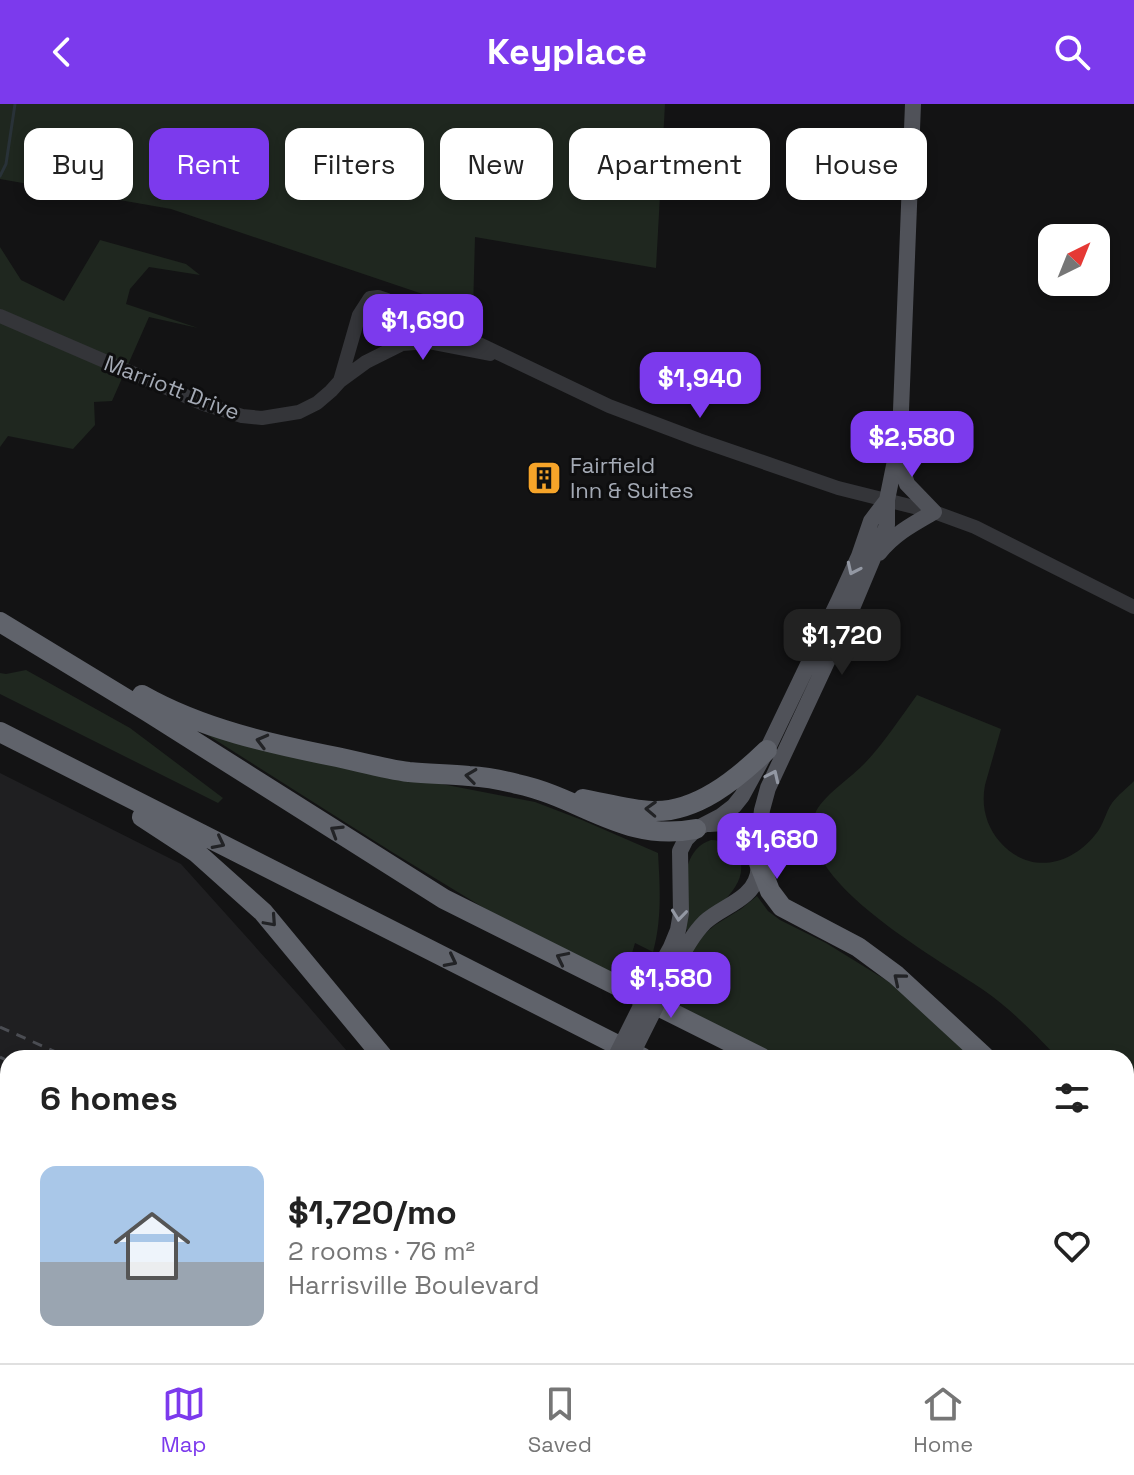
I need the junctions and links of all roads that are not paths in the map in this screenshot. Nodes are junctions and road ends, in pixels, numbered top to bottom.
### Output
1 (913, 104) edge
2 (0, 316) edge
3 (506, 357) junction
4 (340, 381) junction
5 (897, 450) junction
6 (887, 500) junction
7 (934, 512) junction
8 (873, 561) junction
9 (1134, 607) edge
10 (9, 627) edge
11 (0, 734) edge
12 (767, 750) junction
13 (548, 793) junction
14 (701, 827) junction
15 (758, 857) junction
16 (671, 961) junction
17 (377, 1050) edge
18 (620, 1050) edge
19 (627, 1050) edge
20 (633, 1050) edge
21 (746, 1050) edge
22 (977, 1050) edge

1 - 5 main road
2 - 4 street, Marriott Drive
3 - 4 street, Marriott Drive
3 - 4 street, Marriott Drive
3 - 6 street, Marriott Drive
5 - 6 main road
5 - 7 main road
6 - 7 street, Marriott Drive
6 - 8 main road
6 -> 12 main road
7 - 8 main road
7 - 9 street, Marriott Drive
15 -> 8 main road
13 -> 10 highway
21 -> 10 highway
11 -> 17 highway
11 -> 19 highway
12 -> 13 highway
12 - 14 main road
13 - 14 highway
14 - 15 main road
14 -> 16 main road
15 - 16 main road
22 -> 15 highway
16 - 18 main road, bridge
16 - 20 main road, bridge

